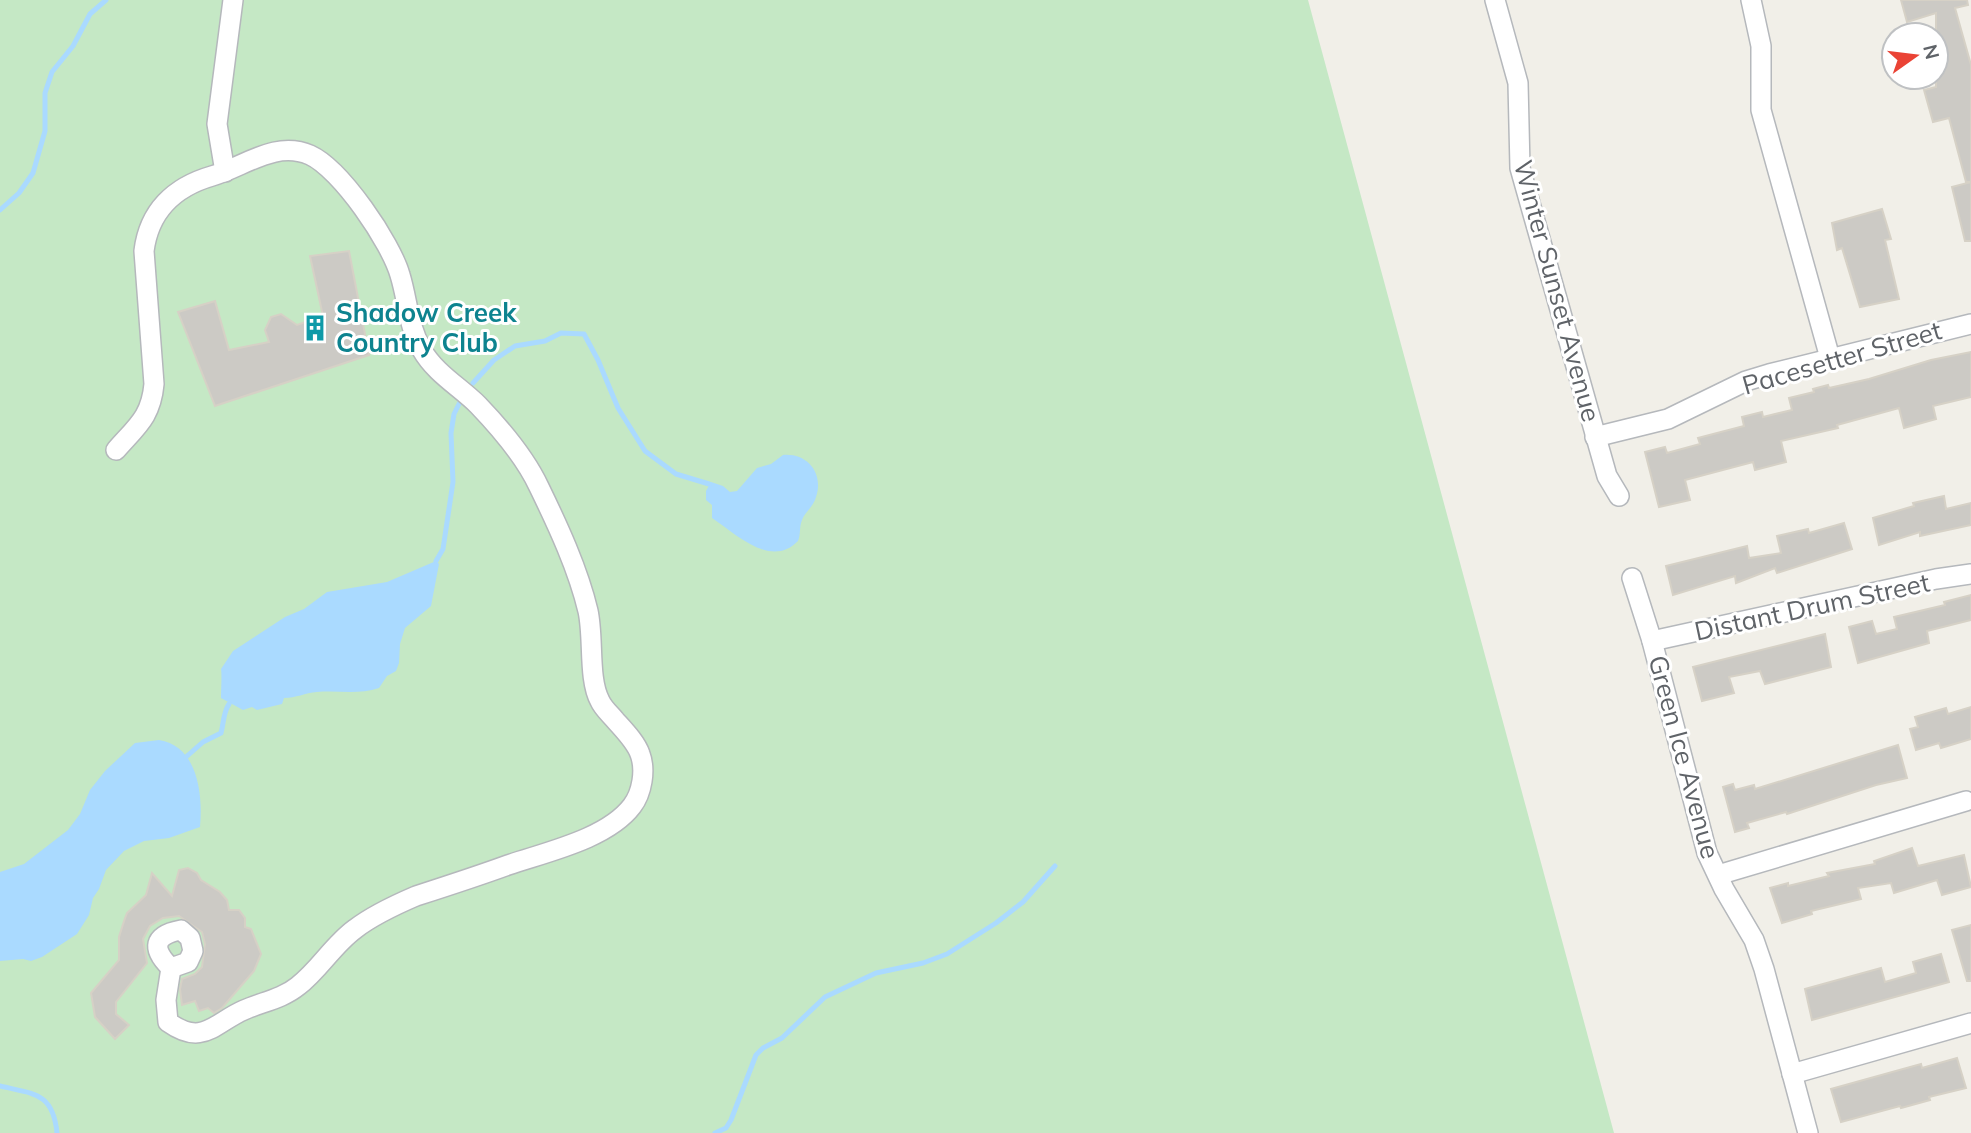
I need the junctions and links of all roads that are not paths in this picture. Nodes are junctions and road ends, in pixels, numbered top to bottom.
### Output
1 (233, 0) edge
2 (1495, 0) edge
3 (1751, 0) edge
4 (225, 172) junction
5 (1971, 324) edge
6 (1830, 358) junction
7 (1595, 437) junction
8 (116, 450) dead end
9 (1619, 496) dead end
10 (1971, 574) edge
11 (1632, 578) dead end
12 (1652, 641) junction
13 (1966, 801) dead end
14 (1718, 874) junction
15 (171, 968) dead end
16 (1971, 1023) edge
17 (1792, 1074) junction
18 (1808, 1133) edge

1 - 4 street
2 - 7 street, Winter Sunset Avenue
3 - 6 street
4 - 8 street
4 - 15 street
5 - 6 street, Pacesetter Street
6 - 7 street, Pacesetter Street
7 - 9 street, Winter Sunset Avenue
10 - 12 street, Distant Drum Street
11 - 12 street, Green Ice Avenue
12 - 14 street, Green Ice Avenue
13 - 14 street
14 - 17 street, Green Ice Avenue
16 - 17 street
17 - 18 street, Green Ice Avenue

